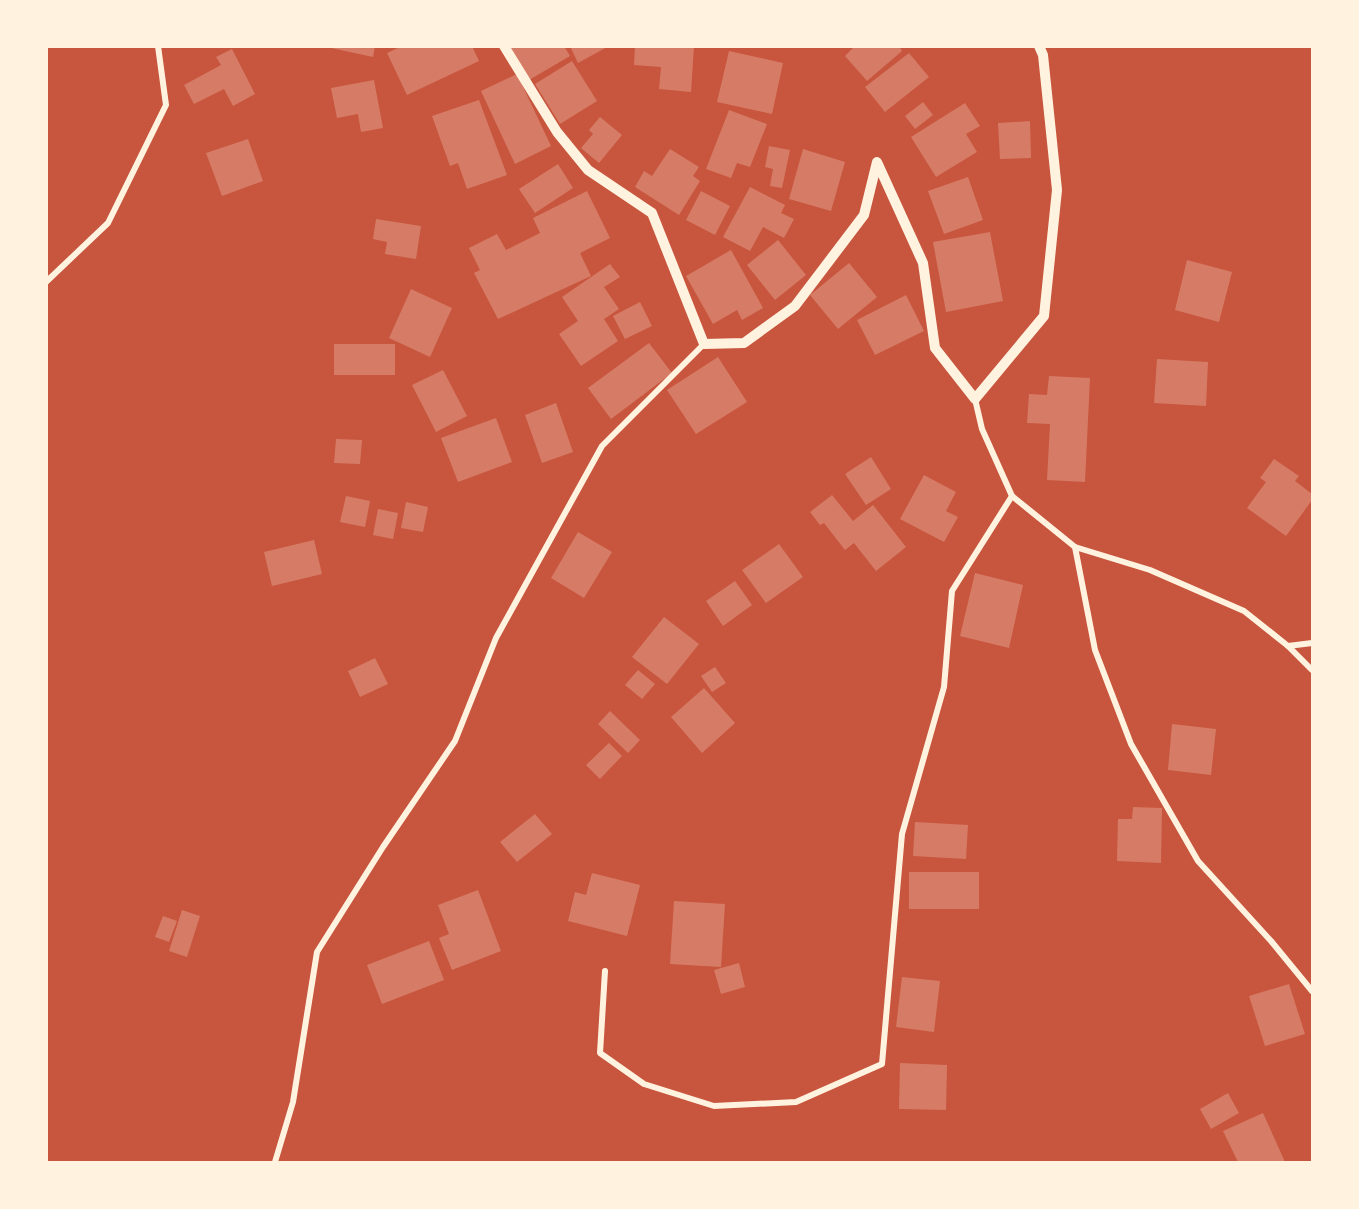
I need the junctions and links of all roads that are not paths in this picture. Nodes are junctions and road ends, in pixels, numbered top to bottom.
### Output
1 (158, 46) edge
2 (504, 46) edge
3 (1039, 46) edge
4 (46, 282) edge
5 (704, 344) junction
6 (975, 399) junction
7 (1012, 496) junction
8 (1075, 547) junction
9 (1312, 643) edge
10 (1288, 646) junction
11 (1312, 670) edge
12 (605, 971) dead end
13 (1312, 991) edge
14 (275, 1162) edge

1 - 4 street
2 - 5 street
3 - 6 street
5 - 6 street
5 - 14 street
6 - 7 street
7 - 8 street
7 - 12 street
8 - 10 street
8 - 13 street
9 - 10 street
10 - 11 street

